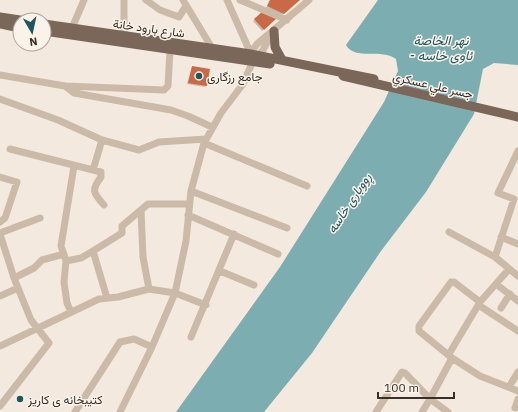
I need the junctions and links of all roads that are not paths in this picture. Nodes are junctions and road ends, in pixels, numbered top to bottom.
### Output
1 (84, 0) edge
2 (124, 0) edge
3 (146, 0) edge
4 (240, 0) edge
5 (308, 0) edge
6 (230, 2) edge
7 (185, 3) edge
8 (0, 17) edge
9 (12, 19) edge
10 (287, 20) junction
11 (0, 24) edge
12 (52, 25) edge
13 (12, 26) edge
14 (72, 28) junction
15 (52, 32) edge
16 (273, 32) junction
17 (124, 37) junction
18 (212, 48) junction
19 (170, 50) junction
20 (227, 54) junction
21 (252, 57) junction
22 (282, 60) junction
23 (343, 74) junction
24 (0, 75) edge
25 (65, 86) junction
26 (0, 99) edge
27 (518, 113) edge
28 (518, 117) edge
29 (518, 122) edge
30 (212, 127) junction
31 (102, 140) junction
32 (205, 141) junction
33 (10, 149) dead end
34 (518, 151) edge
35 (74, 166) junction
36 (93, 170) junction
37 (0, 177) edge
38 (306, 186) dead end
39 (191, 191) junction
40 (188, 204) junction
41 (104, 205) dead end
42 (141, 210) junction
43 (188, 215) junction
44 (40, 218) dead end
45 (0, 222) edge
46 (287, 228) dead end
47 (449, 232) dead end
48 (0, 234) edge
49 (234, 234) junction
50 (501, 237) junction
51 (518, 244) edge
52 (93, 251) junction
53 (278, 254) dead end
54 (495, 257) junction
55 (7, 258) junction
56 (65, 258) junction
57 (0, 262) edge
58 (509, 268) junction
59 (220, 271) junction
60 (518, 276) edge
61 (14, 278) junction
62 (496, 284) junction
63 (254, 285) dead end
64 (18, 288) junction
65 (149, 289) junction
66 (175, 293) junction
67 (510, 294) junction
68 (0, 296) edge
69 (107, 298) junction
70 (518, 301) edge
71 (480, 304) junction
72 (206, 305) junction
73 (501, 308) dead end
74 (70, 312) junction
75 (37, 328) junction
76 (518, 331) edge
77 (191, 337) dead end
78 (0, 346) edge
79 (152, 347) junction
80 (450, 356) junction
81 (518, 372) edge
82 (509, 387) junction
83 (518, 391) edge
84 (518, 398) edge
85 (430, 399) junction
86 (0, 406) edge
87 (515, 410) edge
88 (75, 412) edge
89 (120, 412) edge
90 (376, 412) edge
91 (422, 412) edge
92 (448, 412) edge

1 - 14 street
2 - 17 street
3 - 7 street
4 - 10 street
5 - 10 street
6 - 21 street
7 - 18 street
8 - 9 main road
10 - 16 street
11 - 13 main road
12 - 14 main road, شارع بارود خانة
14 - 17 main road, شارع بارود خانة
15 - 19 main road, شارع بارود خانة
16 - 21 street
16 - 22 main road
17 - 18 main road, شارع بارود خانة
18 - 20 main road, شارع بارود خانة
19 - 20 main road, شارع بارود خانة
19 - 25 street
20 - 21 main road, شارع بارود خانة
21 - 22 main road
21 - 23 main road
21 - 30 street
22 - 23 main road
23 - 27 main road, جسر علي عسكري
23 - 28 main road, جسر علي عسكري, bridge
24 - 25 street
25 - 30 street
26 - 31 street
27 - 29 street
30 - 32 street
31 - 32 street
31 - 36 street
32 - 38 street
32 - 39 street
33 - 35 street
34 - 50 street
35 - 36 street
35 - 56 street
36 - 41 street
37 - 45 street
39 - 40 street
39 - 46 street
40 - 42 street
40 - 43 street
42 - 52 street
42 - 65 street
43 - 49 street
43 - 66 street
44 - 48 street
47 - 54 street
48 - 55 street
49 - 53 street
49 - 59 street
50 - 51 street
50 - 54 street
52 - 56 street
52 - 69 street
54 - 58 street
55 - 57 street
55 - 61 street
56 - 61 street
56 - 74 street
58 - 60 street
58 - 62 street
59 - 63 street
59 - 72 street
61 - 64 street
62 - 67 street
62 - 71 street
64 - 68 street
64 - 75 street
65 - 66 street
65 - 69 street
66 - 72 street
66 - 79 street
67 - 70 street
67 - 73 street
69 - 74 street
71 - 76 street
71 - 80 street
71 - 80 street
72 - 77 street
74 - 75 street
75 - 78 street
75 - 86 street
79 - 88 street
79 - 89 street
80 - 82 street
80 - 85 street
81 - 82 street
82 - 83 street
84 - 87 street
85 - 90 street
85 - 91 street
85 - 92 street

